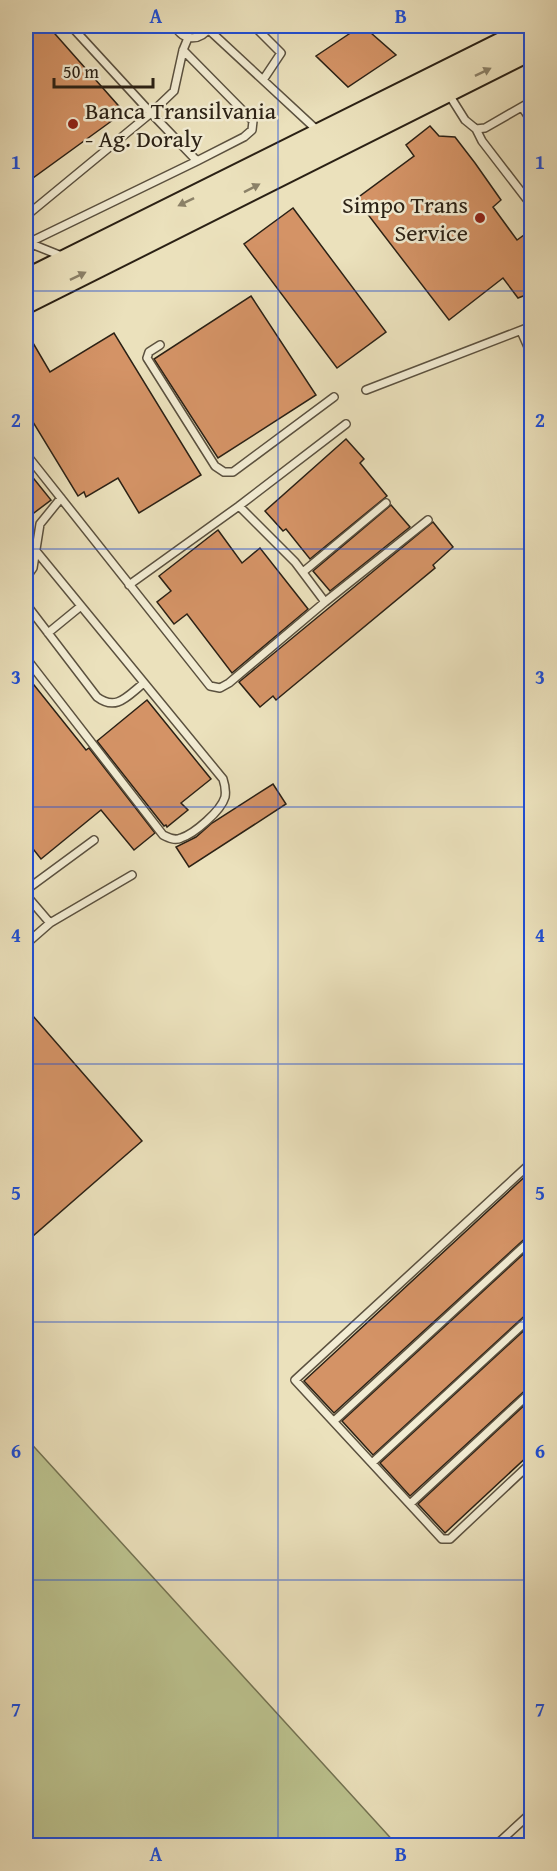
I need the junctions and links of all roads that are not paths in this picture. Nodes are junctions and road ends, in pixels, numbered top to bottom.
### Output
1 (71, 26) edge
2 (175, 26) edge
3 (254, 26) edge
4 (210, 28) edge
5 (525, 36) edge
6 (188, 38) junction
7 (183, 50) junction
8 (263, 80) junction
9 (446, 90) junction
10 (531, 101) edge
11 (522, 107) junction
12 (151, 113) junction
13 (531, 122) edge
14 (476, 129) junction
15 (322, 135) junction
16 (197, 161) junction
17 (531, 206) edge
18 (26, 216) edge
19 (27, 243) edge
20 (69, 259) junction
21 (26, 261) edge
22 (26, 281) edge
23 (26, 302) edge
24 (531, 327) edge
25 (521, 331) junction
26 (160, 345) dead end
27 (531, 356) edge
28 (366, 390) dead end
29 (334, 397) dead end
30 (346, 424) dead end
31 (26, 454) edge
32 (61, 498) junction
33 (386, 503) dead end
34 (239, 506) junction
35 (428, 520) dead end
36 (36, 551) junction
37 (303, 572) junction
38 (26, 578) edge
39 (129, 585) junction
40 (325, 602) junction
41 (26, 604) edge
42 (81, 606) junction
43 (48, 633) junction
44 (26, 658) edge
45 (144, 683) junction
46 (94, 840) dead end
47 (132, 875) dead end
48 (26, 890) edge
49 (26, 895) edge
50 (50, 923) junction
51 (26, 944) edge
52 (531, 1162) edge
53 (531, 1239) edge
54 (531, 1316) edge
55 (531, 1391) edge
56 (334, 1421) junction
57 (531, 1462) edge
58 (372, 1463) junction
59 (410, 1504) junction
60 (531, 1812) edge
61 (495, 1845) edge

1 - 12 lane
2 - 6 lane
3 - 8 lane
4 - 6 lane
4 - 8 lane
9 -> 5 highway
5 - 15 highway
6 - 7 lane
7 - 12 lane
7 - 16 lane
8 - 15 lane
9 - 14 lane
23 -> 9 highway
10 - 11 lane
11 - 13 lane
11 - 14 lane
12 - 16 lane
12 - 18 lane
14 - 17 lane
15 -> 20 highway
16 - 19 lane
19 - 20 lane
19 - 21 lane
20 - 22 highway
24 - 25 lane
25 - 27 lane
25 - 28 lane
26 - 29 lane
30 - 34 lane
31 - 32 lane
32 - 36 lane
32 - 39 lane
33 - 37 lane
34 - 37 lane
34 - 39 lane
35 - 40 lane
36 - 38 lane
36 - 42 lane
37 - 40 lane
39 - 40 lane
41 - 43 lane
42 - 43 lane
42 - 45 lane
43 - 45 lane
44 - 45 lane
46 - 48 lane
47 - 50 lane
49 - 50 lane
50 - 51 lane
52 - 56 lane
53 - 56 lane
54 - 58 lane
55 - 59 lane
56 - 58 lane
57 - 59 lane
58 - 59 lane
60 - 61 lane

